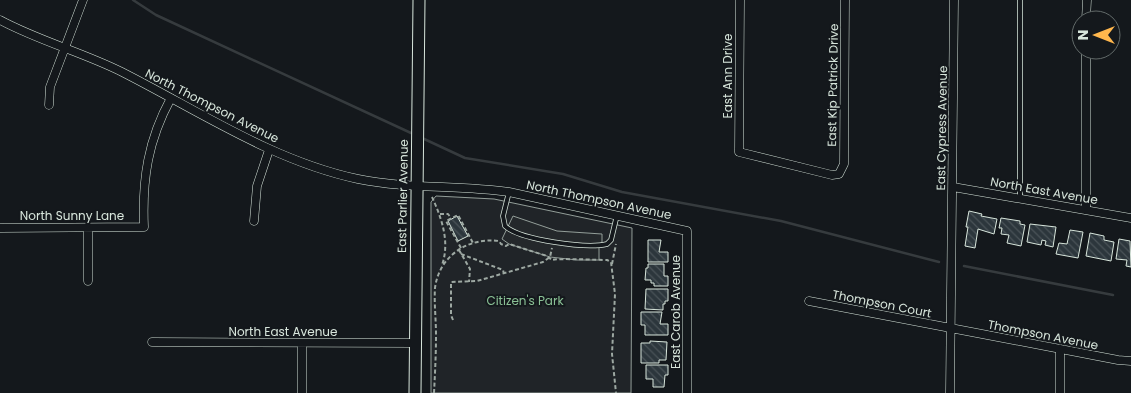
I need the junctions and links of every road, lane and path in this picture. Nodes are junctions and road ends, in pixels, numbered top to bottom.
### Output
1 (82, 0) edge
2 (419, 0) edge
3 (740, 0) edge
4 (845, 0) edge
5 (954, 0) edge
6 (1020, 0) edge
7 (0, 20) edge
8 (65, 48) junction
9 (1086, 60) edge
10 (171, 98) junction
11 (49, 105) dead end
12 (270, 150) junction
13 (842, 170) joint
14 (417, 185) junction
15 (953, 187) junction
16 (508, 192) junction
17 (432, 197) dead end
18 (1020, 198) junction
19 (1086, 210) junction
20 (440, 214) junction
21 (617, 215) junction
22 (451, 218) junction
23 (1131, 218) edge
24 (254, 221) dead end
25 (0, 228) edge
26 (88, 228) junction
27 (687, 231) joint
28 (553, 242) junction
29 (473, 243) junction
30 (460, 249) junction
31 (461, 254) junction
32 (613, 255) dead end
33 (549, 259) junction
34 (607, 260) junction
35 (442, 268) junction
36 (504, 274) junction
37 (88, 280) dead end
38 (470, 282) junction
39 (809, 301) dead end
40 (452, 320) dead end
41 (951, 328) junction
42 (152, 342) dead end
43 (302, 343) junction
44 (415, 343) junction
45 (1060, 349) junction
46 (1131, 361) edge
47 (302, 393) edge
48 (415, 393) edge
49 (434, 393) edge
50 (616, 393) edge
51 (687, 393) edge
52 (950, 393) edge
53 (1060, 393) edge

1 - 8 street
2 - 14 street, East Parlier Avenue
3 - 13 street, East Ann Drive
4 - 13 street, East Kip Patrick Drive
5 - 15 street, East Cypress Avenue
6 - 18 lane
7 - 8 street, North Thompson Avenue
8 - 10 street, North Thompson Avenue
8 - 11 street
9 - 19 street
10 - 12 street, North Thompson Avenue
10 - 26 street, North Sunny Lane
12 - 14 street, North Thompson Avenue
12 - 24 street
14 - 16 street, North Thompson Avenue
14 - 44 street, East Parlier Avenue
15 - 18 street, North East Avenue
15 - 41 street, East Cypress Avenue
16 - 21 street, North Thompson Avenue
16 - 28 lane
17 - 20 path
18 - 19 street, North East Avenue
19 - 23 street, North East Avenue
20 - 22 path
20 - 35 path
21 - 27 street, North Thompson Avenue
21 - 28 lane
22 - 29 path
22 - 30 path
25 - 26 street, North Sunny Lane
26 - 37 street
27 - 51 street, East Carob Avenue
28 - 33 path
29 - 30 path
29 - 33 path
30 - 31 path
30 - 35 path
31 - 36 path
31 - 38 path
32 - 34 path
33 - 34 path
33 - 36 path
34 - 50 path
35 - 49 path
36 - 38 path
38 - 40 path
39 - 41 street, Thompson Court
41 - 45 street, Thompson Avenue
41 - 52 street, East Cypress Avenue
42 - 43 street, North East Avenue
43 - 44 street, North East Avenue
43 - 47 street
44 - 48 street, East Parlier Avenue
45 - 46 street, Thompson Avenue
45 - 53 street

